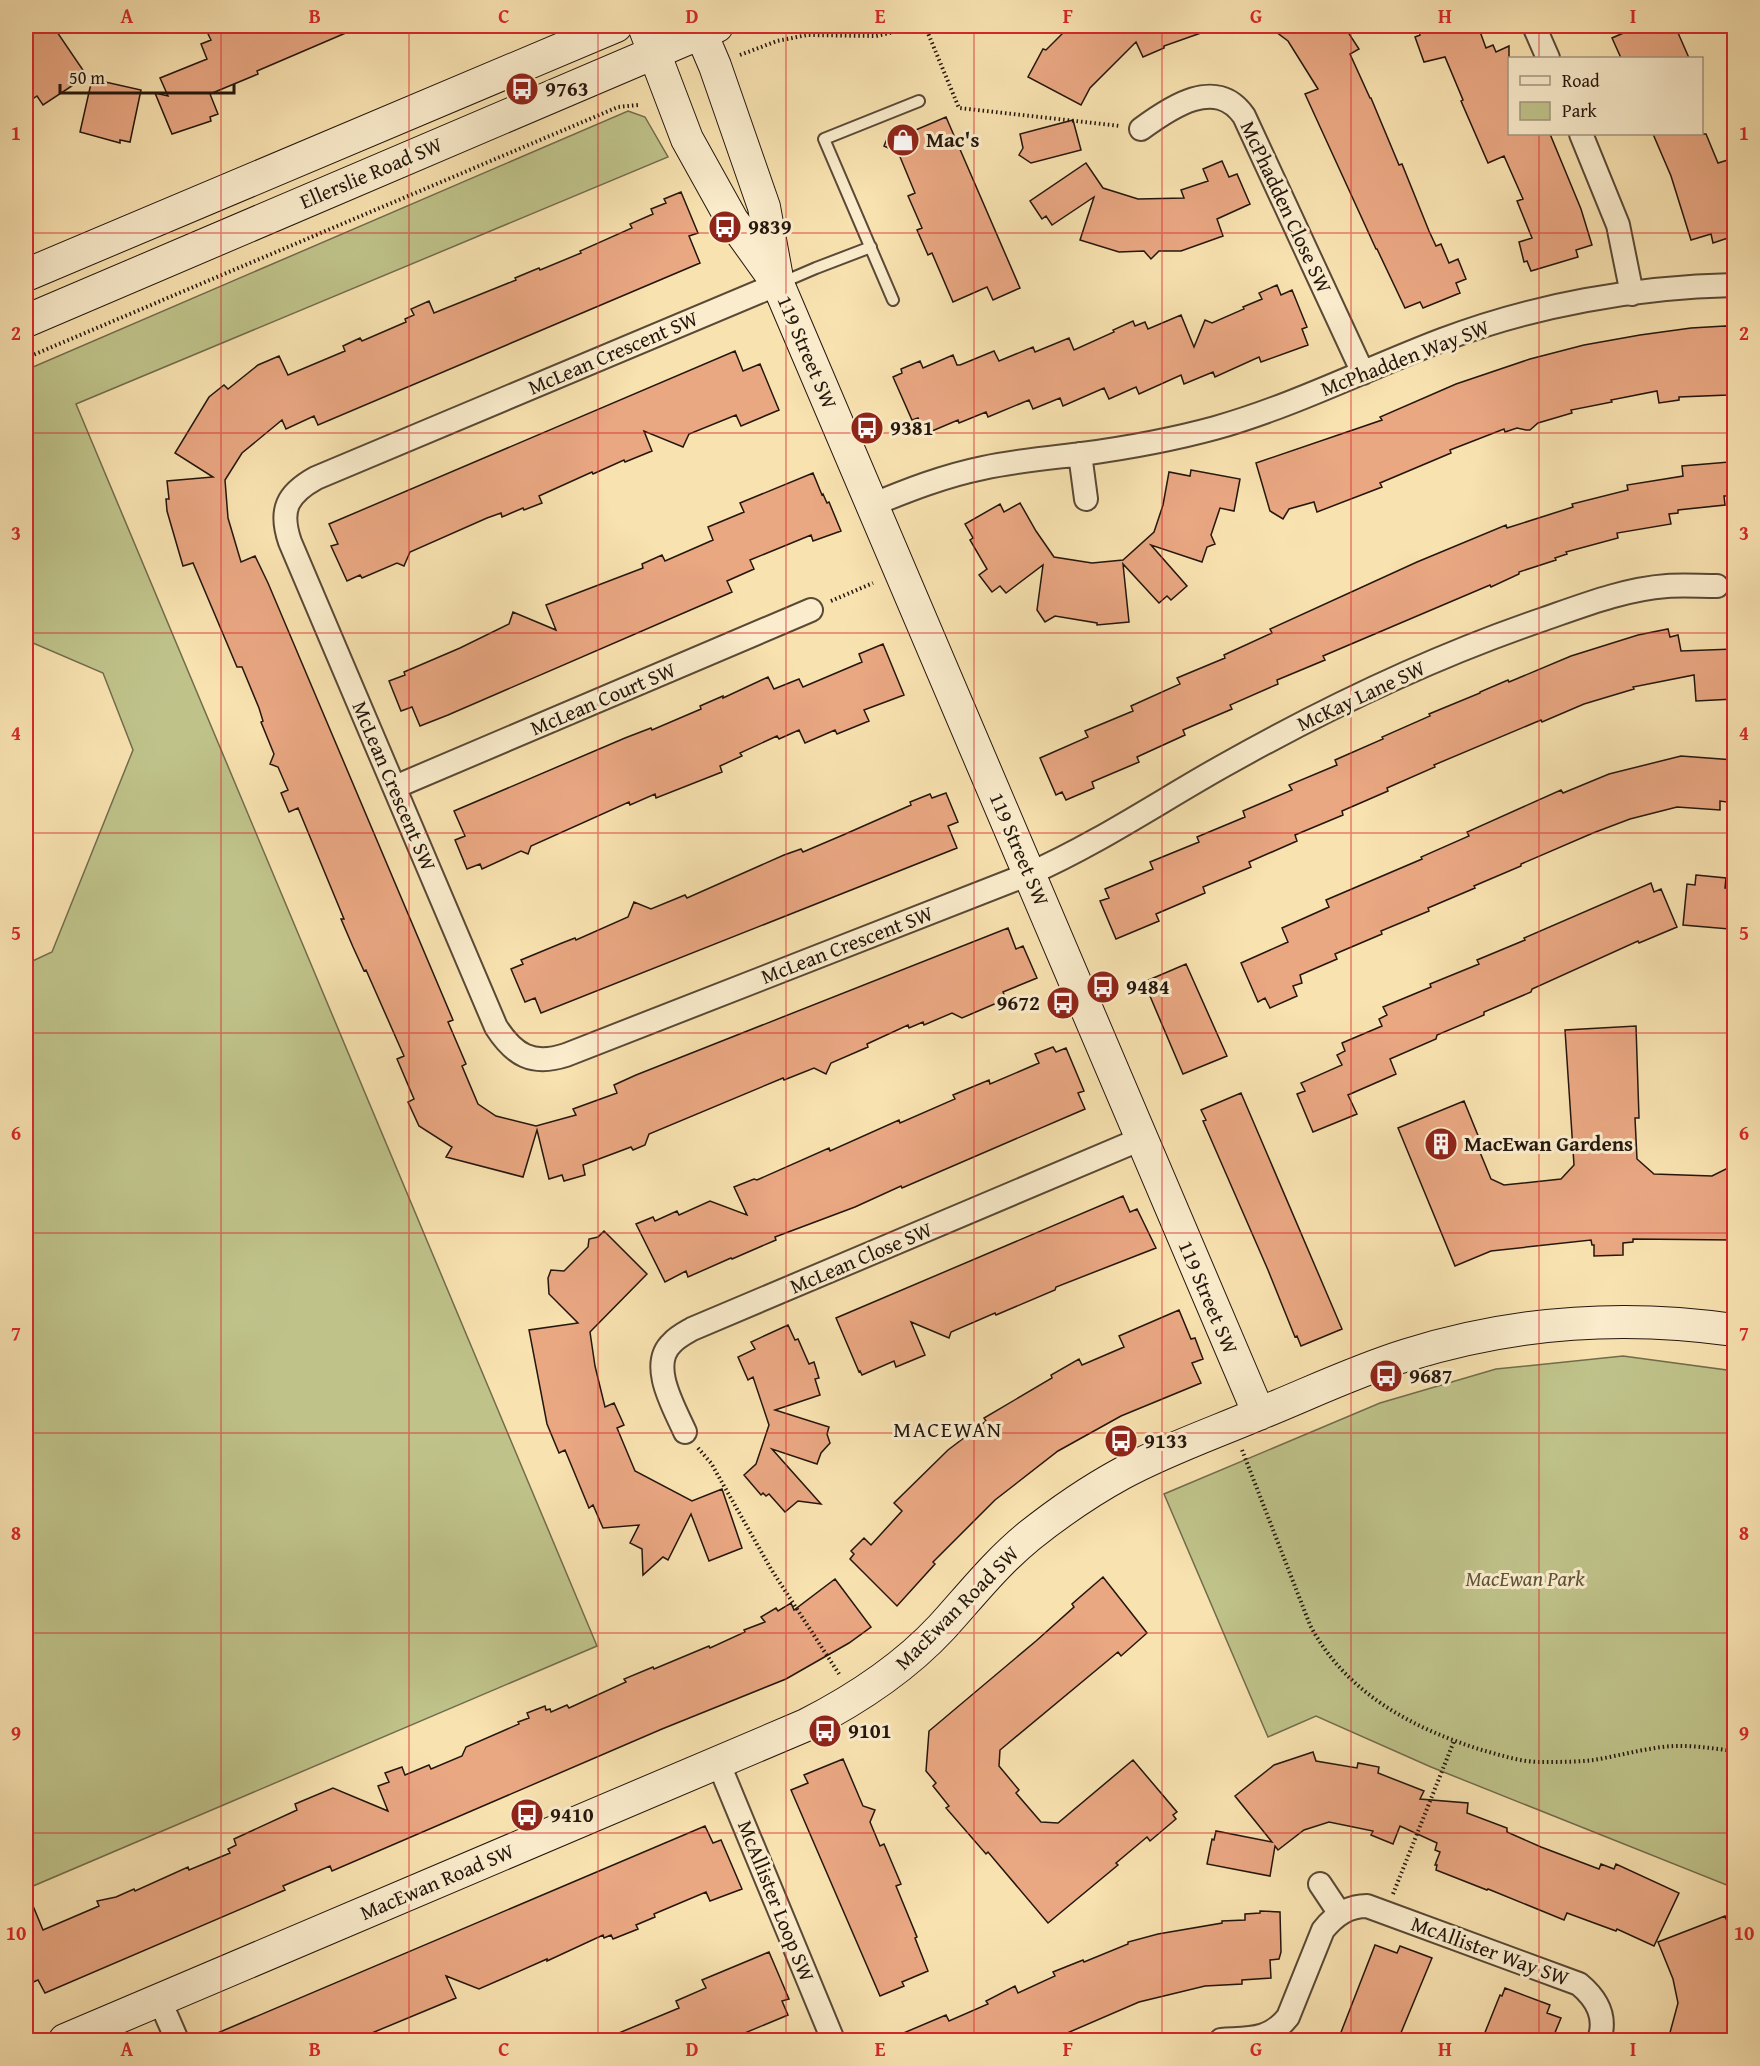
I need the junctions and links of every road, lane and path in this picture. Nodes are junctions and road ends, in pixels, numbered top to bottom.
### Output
1 (616, 26) edge
2 (923, 26) edge
3 (1534, 26) edge
4 (705, 28) edge
5 (650, 39) edge
6 (738, 55) dead end
7 (1548, 57) edge
8 (919, 100) dead end
9 (639, 103) dead end
10 (1141, 129) joint
11 (1581, 135) edge
12 (871, 247) junction
13 (26, 275) edge
14 (778, 284) junction
15 (1734, 285) edge
16 (1632, 294) junction
17 (892, 300) dead end
18 (26, 321) edge
19 (26, 358) edge
20 (1363, 373) junction
21 (1080, 454) junction
22 (1086, 498) dead end
23 (872, 505) junction
24 (873, 584) dead end
25 (1717, 586) dead end
26 (811, 610) joint
27 (395, 788) junction
28 (1029, 874) junction
29 (1141, 1139) junction
30 (1734, 1330) edge
31 (1259, 1414) junction
32 (685, 1432) joint
33 (1239, 1444) dead end
34 (839, 1674) dead end
35 (1454, 1741) junction
36 (1734, 1751) edge
37 (718, 1762) junction
38 (1320, 1884) dead end
39 (1386, 1912) junction
40 (1340, 1914) junction
41 (160, 2001) junction
42 (64, 2040) edge
43 (177, 2040) edge
44 (834, 2040) edge
45 (1235, 2040) edge
46 (1599, 2040) edge

1 - 13 street, Ellerslie Road SW
2 - 6 path
2 - 10 path
3 - 7 street
4 - 5 street, Ellerslie Road SW
4 - 14 street, 119 Street SW
5 - 14 street, 119 Street SW
5 - 18 street, Ellerslie Road SW
8 - 12 lane
9 - 19 path
10 - 20 street, McPhadden Close SW
11 - 16 street
12 - 14 lane
12 - 17 lane
14 - 23 street, 119 Street SW
14 - 27 street, McLean Crescent SW
15 - 16 street, McPhadden Way SW
16 - 20 street, McPhadden Way SW
20 - 21 street, McPhadden Way SW
21 - 22 street
21 - 23 street, McPhadden Way SW
23 - 28 street, 119 Street SW
24 - 26 path
25 - 28 street, McKay Lane SW
26 - 27 street, McLean Court SW
27 - 28 street, McLean Crescent SW
28 - 29 street, 119 Street SW
29 - 31 street, 119 Street SW
29 - 32 street, McLean Close SW
30 - 31 street, MacEwan Road SW
31 - 37 street, MacEwan Road SW
32 - 34 path
33 - 35 path
35 - 36 path
35 - 39 path
37 - 41 street, MacEwan Road SW
37 - 44 street, McAllister Loop SW
38 - 40 street
39 - 40 street, McAllister Way SW
39 - 46 street, McAllister Way SW
40 - 45 street
41 - 42 street, MacEwan Road SW
41 - 43 street

